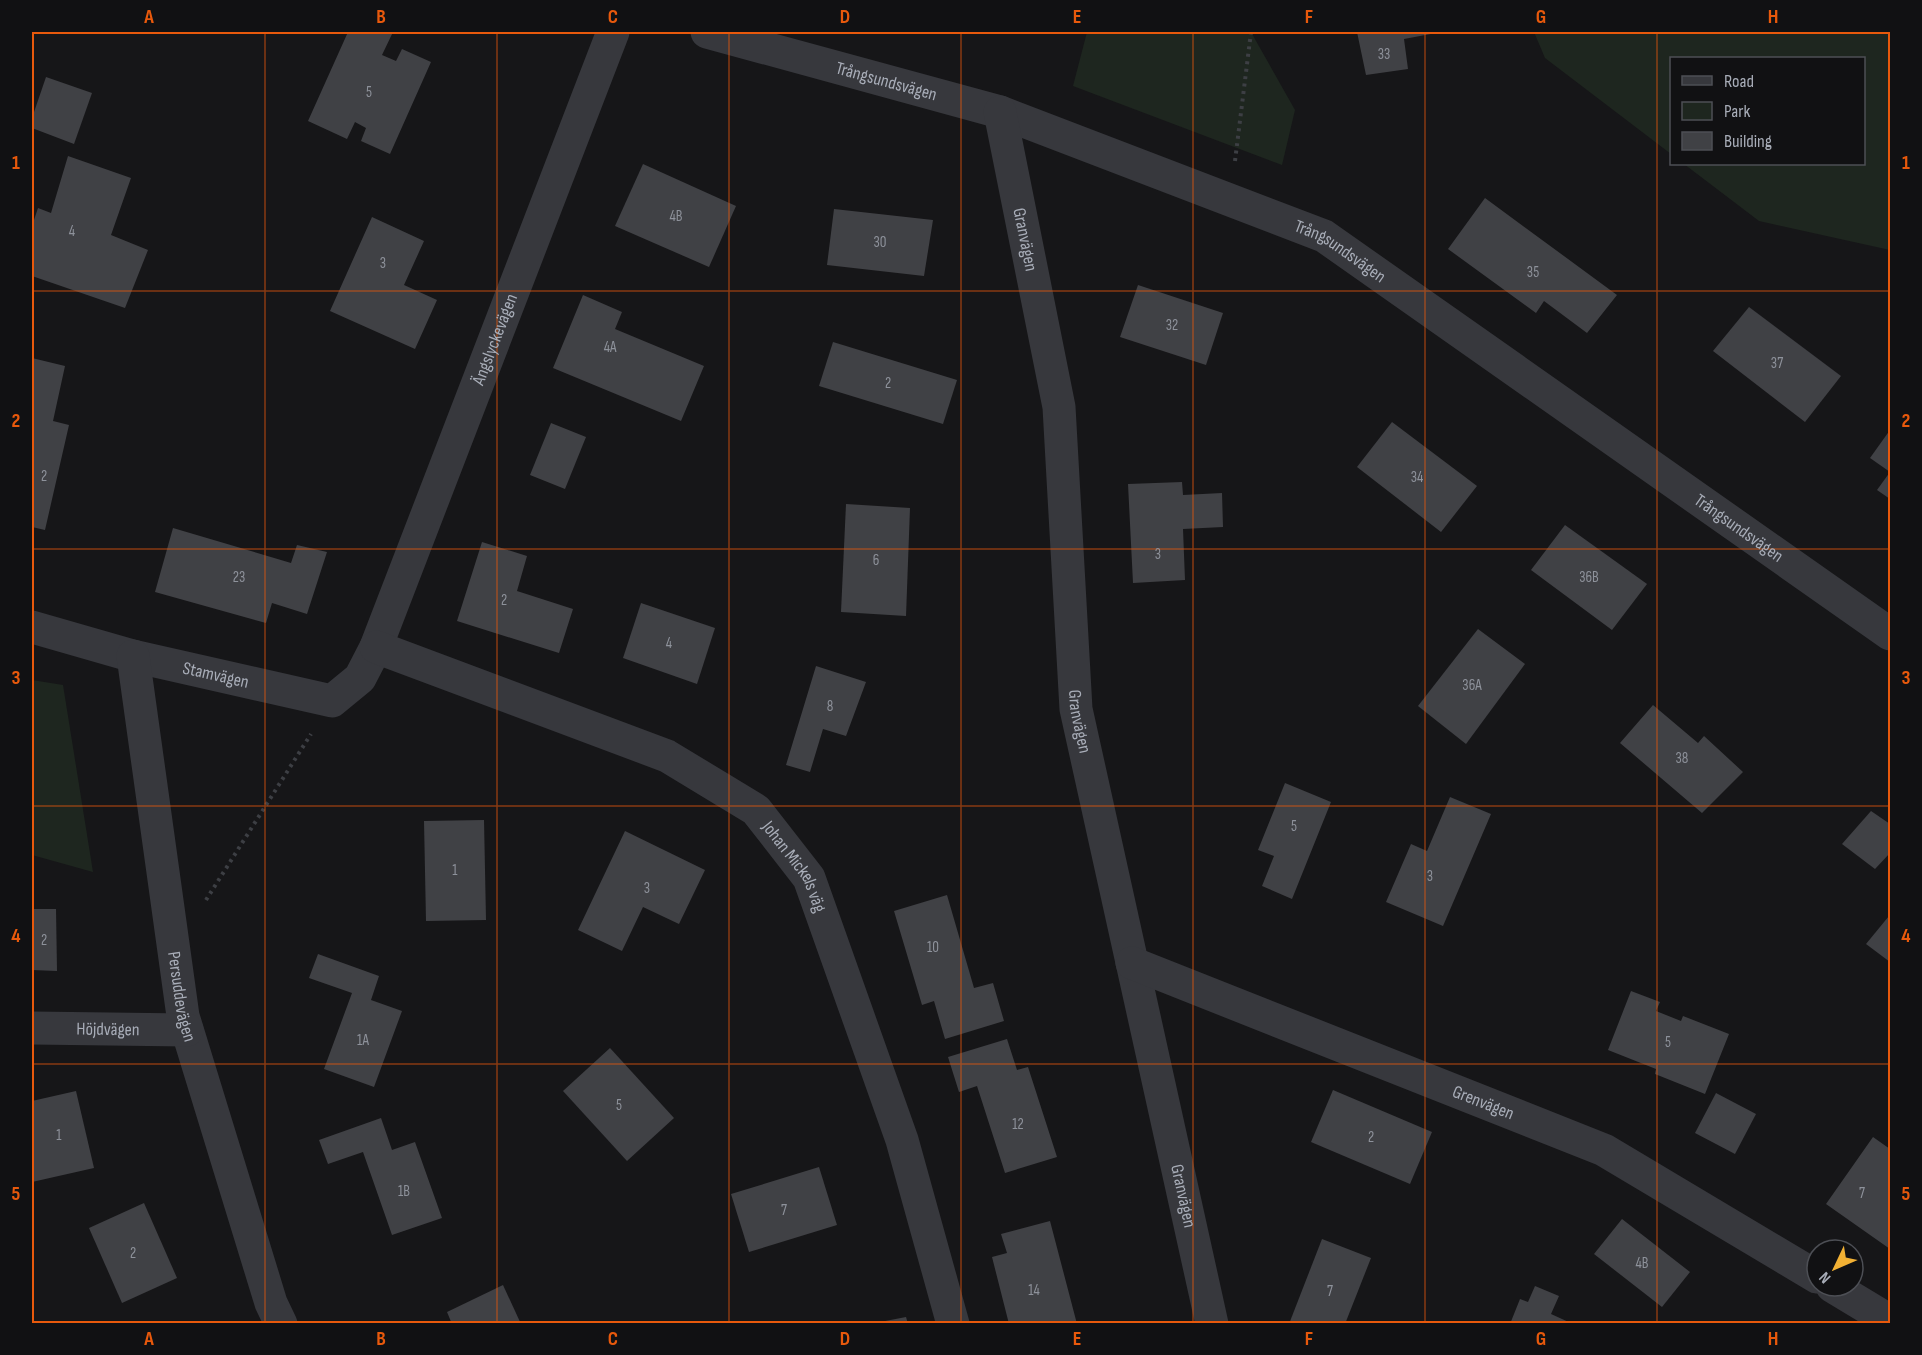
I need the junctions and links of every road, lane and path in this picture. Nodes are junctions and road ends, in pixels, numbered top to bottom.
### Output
1 (613, 32) edge
2 (707, 32) edge
3 (1251, 32) edge
4 (1000, 112) junction
5 (1230, 200) junction
6 (32, 627) edge
7 (1890, 634) edge
8 (376, 647) junction
9 (133, 656) junction
10 (332, 702) junction
11 (205, 901) dead end
12 (1132, 963) junction
13 (32, 1028) edge
14 (187, 1030) junction
15 (1805, 1270) edge
16 (1852, 1298) edge
17 (1890, 1321) edge
18 (281, 1323) edge
19 (953, 1323) edge
20 (1212, 1323) edge

1 - 8 street, Ängslyckevägen
2 - 4 street, Trångsundsvägen
3 - 5 path
4 - 5 street, Trångsundsvägen
4 - 12 street, Granvägen
5 - 7 street, Trångsundsvägen
6 - 9 street, Stamvägen
8 - 10 street
8 - 19 street, Johan Mickels väg
9 - 10 street, Stamvägen
9 - 14 street, Persuddevägen
10 - 11 path
12 - 15 street, Grenvägen
12 - 20 street, Granvägen
13 - 14 street, Höjdvägen
14 - 18 street, Persuddevägen
16 - 17 street

